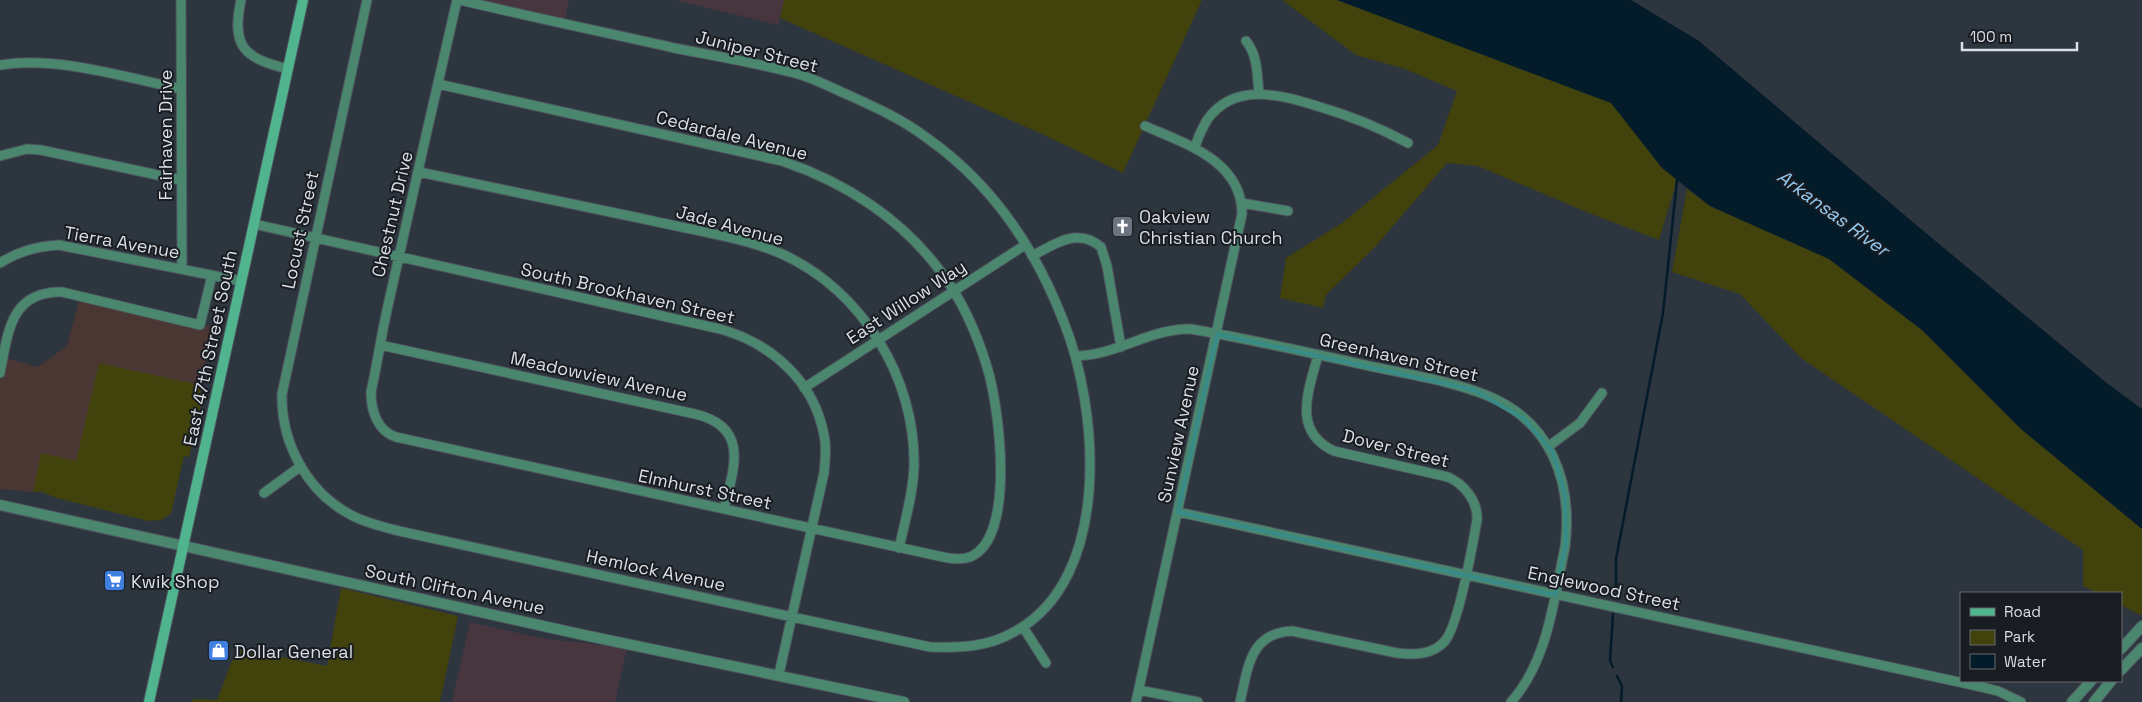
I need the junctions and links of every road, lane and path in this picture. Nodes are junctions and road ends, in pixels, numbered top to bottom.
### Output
1 (181, 0) edge
2 (241, 0) edge
3 (303, 0) edge
4 (367, 0) edge
5 (458, 0) edge
6 (1246, 41) dead end
7 (0, 65) edge
8 (288, 69) junction
9 (438, 84) junction
10 (181, 89) junction
11 (1259, 93) junction
12 (1145, 126) dead end
13 (1408, 143) dead end
14 (1195, 148) junction
15 (0, 156) edge
16 (418, 172) junction
17 (181, 180) junction
18 (1242, 203) junction
19 (1288, 211) dead end
20 (254, 224) junction
21 (314, 239) junction
22 (1025, 245) junction
23 (1032, 256) junction
24 (399, 258) junction
25 (0, 263) edge
26 (182, 269) junction
27 (212, 275) junction
28 (241, 281) junction
29 (954, 291) junction
30 (1217, 334) junction
31 (878, 340) junction
32 (380, 345) junction
33 (1121, 346) junction
34 (1318, 354) junction
35 (1076, 356) junction
36 (0, 373) edge
37 (804, 388) junction
38 (1602, 393) dead end
39 (386, 432) joint
40 (1549, 446) junction
41 (301, 466) junction
42 (264, 493) dead end
43 (0, 506) edge
44 (724, 509) junction
45 (1178, 512) junction
46 (996, 515) joint
47 (811, 530) junction
48 (184, 546) junction
49 (899, 548) junction
50 (1465, 575) junction
51 (1555, 595) junction
52 (791, 616) junction
53 (2142, 626) edge
54 (1023, 627) junction
55 (2122, 648) edge
56 (2142, 648) edge
57 (1046, 663) dead end
58 (2122, 669) edge
59 (779, 674) junction
60 (2090, 682) edge
61 (2110, 682) edge
62 (1139, 690) junction
63 (149, 702) edge
64 (904, 702) edge
65 (1136, 702) edge
66 (1198, 702) edge
67 (1240, 702) edge
68 (1511, 702) edge
69 (2021, 702) edge
70 (2072, 702) edge
71 (2094, 702) edge

1 - 10 street, Fairhaven Drive
2 - 8 street
3 - 8 main road, East 47th Street South
4 - 21 street, Locust Street
5 - 9 street, Chestnut Drive
5 - 22 street, Juniper Street
6 - 11 street
7 - 10 street
8 - 20 main road, East 47th Street South
9 - 16 street, Chestnut Drive
9 - 29 street, Cedardale Avenue
10 - 17 street, Fairhaven Drive
11 - 13 street
11 - 14 street
12 - 14 street, Sunview Avenue
14 - 18 street, Sunview Avenue
15 - 17 street
16 - 24 street, Chestnut Drive
16 - 31 street, Jade Avenue
17 - 26 street, Fairhaven Drive
18 - 19 street
18 - 30 street, Sunview Avenue
20 - 21 street, South Brookhaven Street
20 - 28 main road, East 47th Street South
21 - 24 street, South Brookhaven Street
21 - 41 street, Locust Street
22 - 23 street, Juniper Street
22 - 29 street, East Willow Way
23 - 33 street
23 - 35 street, Juniper Street
24 - 32 street, Chestnut Drive
24 - 37 street, South Brookhaven Street
25 - 26 street, Tierra Avenue
26 - 27 street, Tierra Avenue
27 - 28 street, Tierra Avenue
27 - 36 street
28 - 48 main road, East 47th Street South
29 - 31 street, East Willow Way
29 - 46 street, Cedardale Avenue
30 - 33 street, Greenhaven Street
30 - 34 street, Greenhaven Street
30 - 45 street, Sunview Avenue
31 - 37 street, East Willow Way
31 - 49 street, Jade Avenue
32 - 39 street, Chestnut Drive
32 - 44 street, Meadowview Avenue
33 - 35 street, Greenhaven Street
34 - 40 street, Greenhaven Street
34 - 50 street, Dover Street
35 - 54 street, Juniper Street
37 - 47 street, South Brookhaven Street
38 - 40 street
39 - 44 street, Elmhurst Street
40 - 51 street, Greenhaven Street
41 - 42 street
41 - 52 street, Hemlock Avenue
43 - 48 street, South Clifton Avenue
44 - 47 street, Elmhurst Street
45 - 50 street, Englewood Street
45 - 62 street, Sunview Avenue
46 - 49 street, Elmhurst Street
47 - 49 street, Elmhurst Street
47 - 52 street, South Brookhaven Street
48 - 59 street, South Clifton Avenue
48 - 63 main road, East 47th Street South
50 - 51 street, Englewood Street
50 - 67 street, Dover Street
51 - 68 street, Greenhaven Street
51 - 69 street, Englewood Street
52 - 54 street, Hemlock Avenue
52 - 59 street, South Brookhaven Street
53 - 55 street
54 - 57 street
56 - 58 street
59 - 64 street, South Clifton Avenue
60 - 70 street
61 - 71 street
62 - 65 street, Sunview Avenue
62 - 66 street

